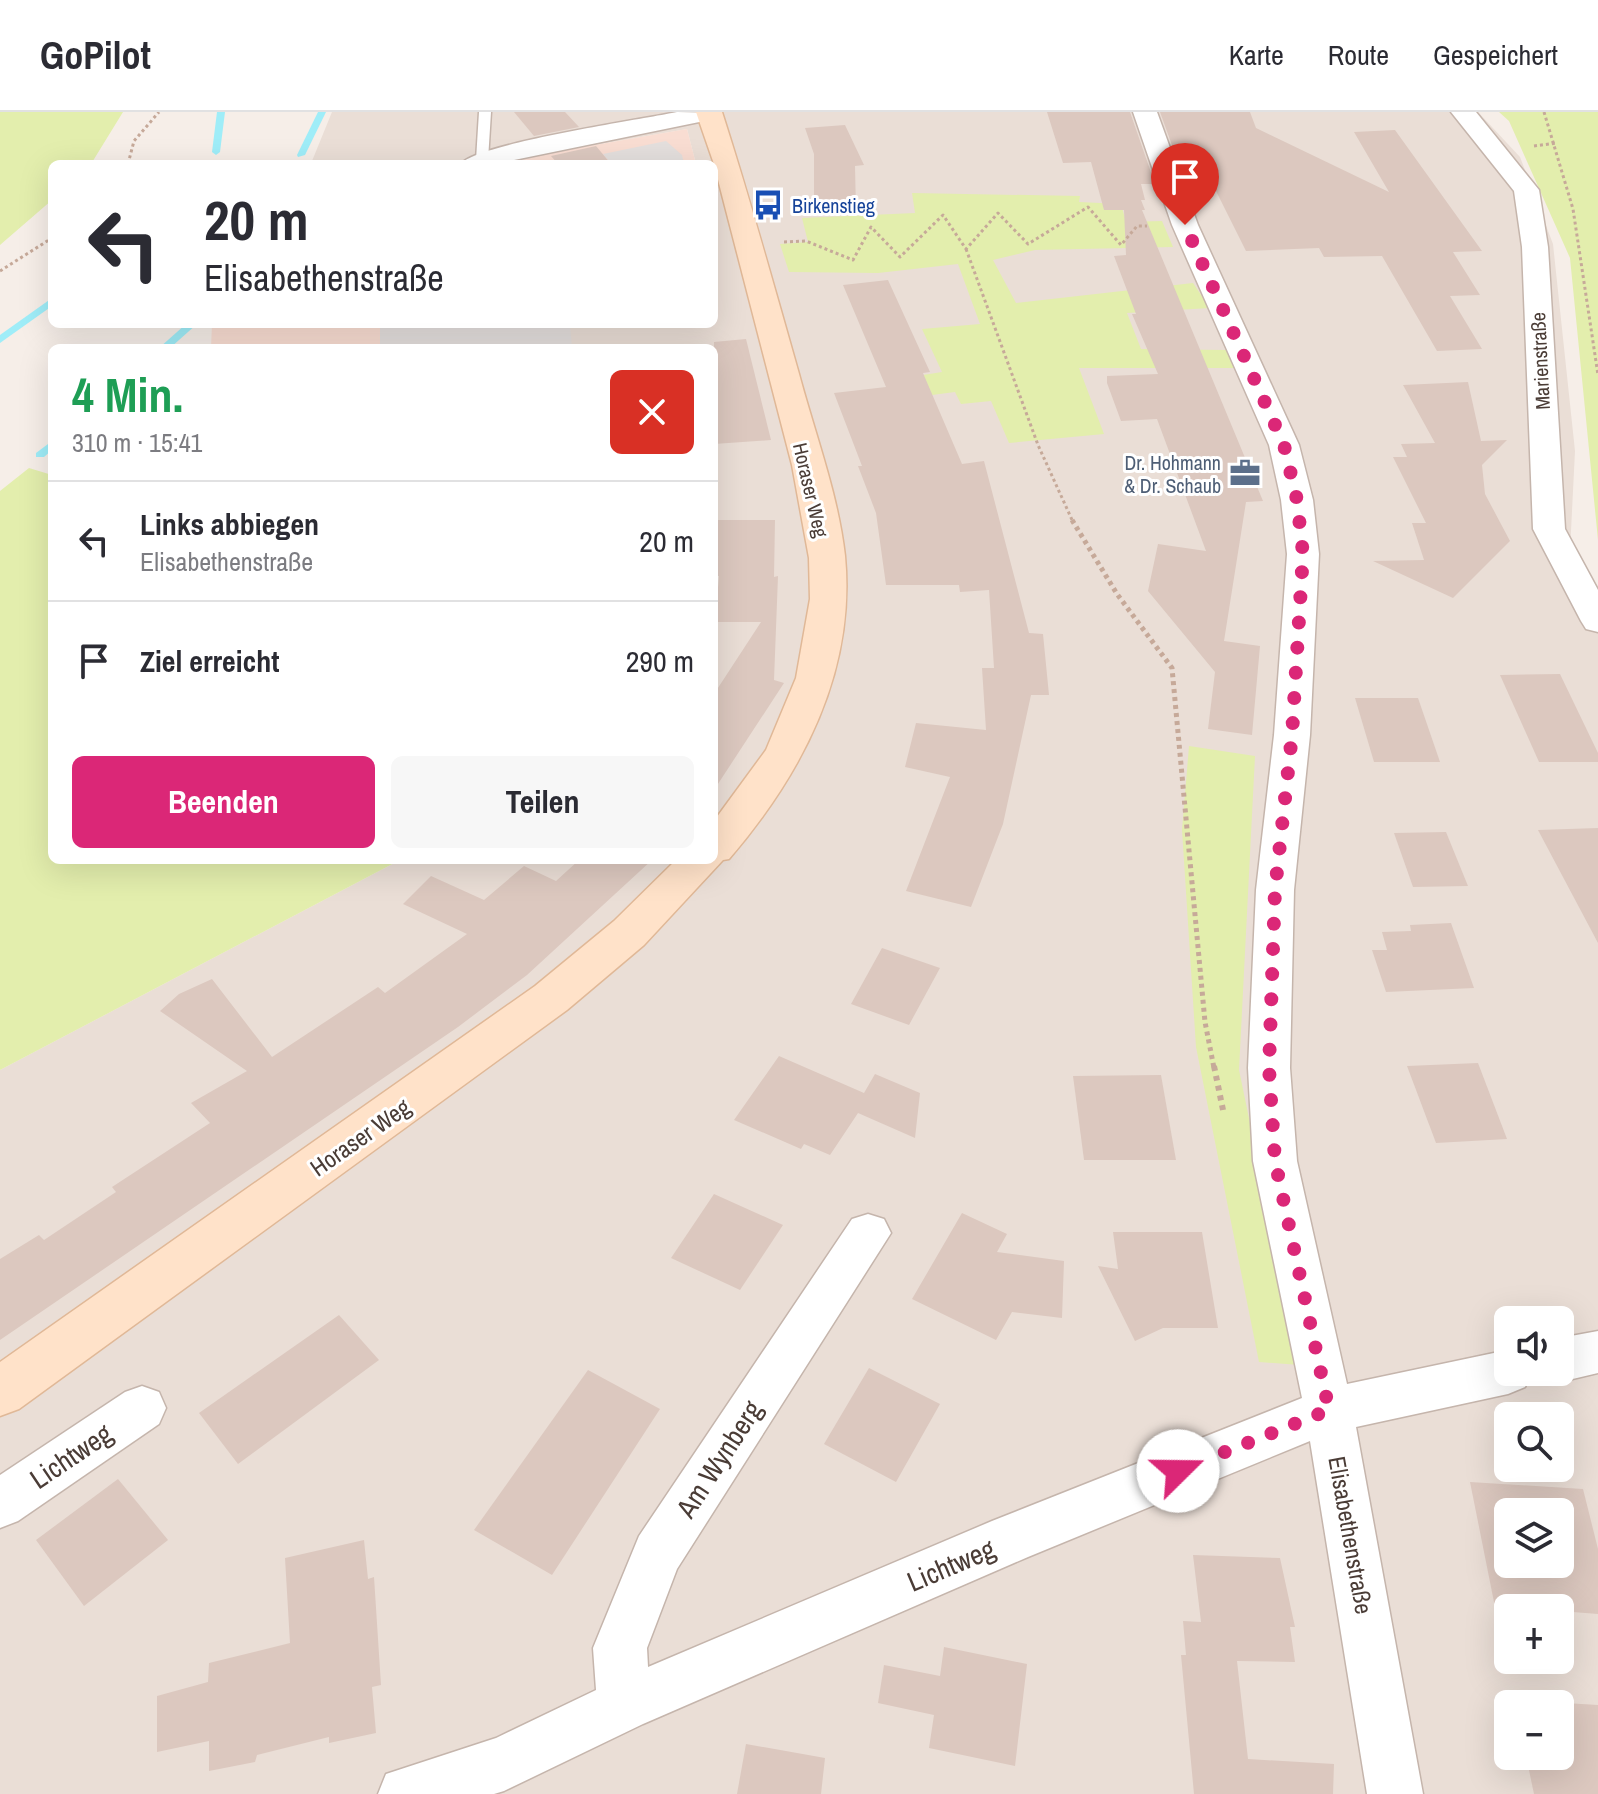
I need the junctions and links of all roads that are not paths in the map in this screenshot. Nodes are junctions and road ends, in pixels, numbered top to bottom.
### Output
1 (485, 112) edge
2 (709, 112) edge
3 (1145, 112) edge
4 (1463, 112) edge
5 (477, 160) edge
6 (486, 160) edge
7 (1598, 621) edge
8 (718, 843) edge
9 (698, 864) edge
10 (868, 1233) dead end
11 (1598, 1352) edge
12 (1574, 1357) edge
13 (1494, 1375) edge
14 (0, 1392) edge
15 (142, 1408) dead end
16 (1329, 1410) junction
17 (0, 1504) edge
18 (624, 1705) junction
19 (406, 1794) edge
20 (1395, 1794) edge

1 - 5 lane
2 - 6 street
2 - 8 main road, Horaser Weg
3 - 16 street, Elisabethenstraße
4 - 7 street, Marienstraße
9 - 14 main road, Horaser Weg
10 - 18 street, Am Wynberg
11 - 12 street
13 - 16 street, Lichtweg
15 - 17 street, Lichtweg
16 - 18 street, Lichtweg
16 - 20 street, Elisabethenstraße
18 - 19 street, Lichtweg

